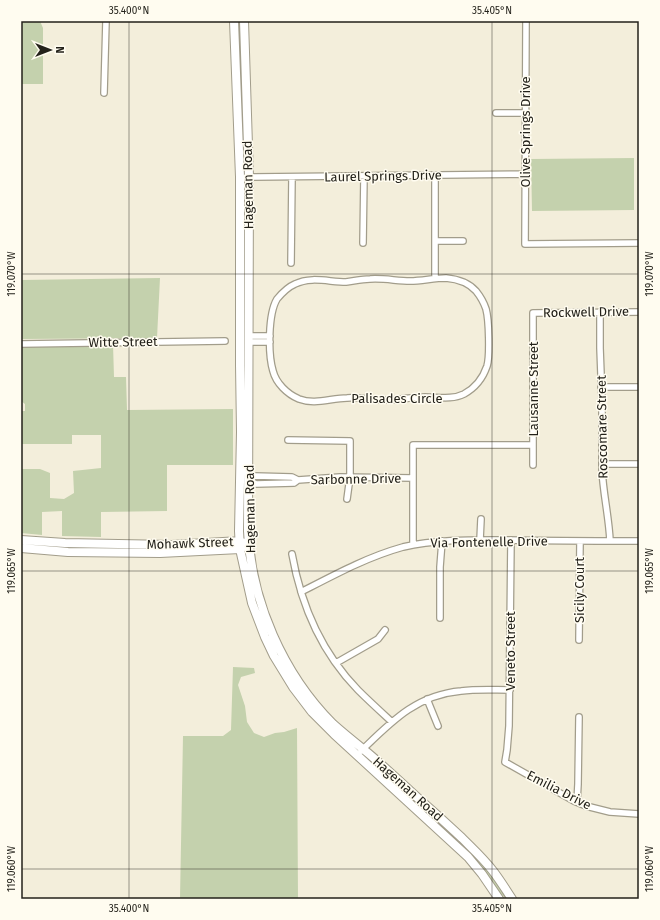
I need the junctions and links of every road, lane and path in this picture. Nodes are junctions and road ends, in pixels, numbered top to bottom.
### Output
1 (106, 21) edge
2 (234, 21) edge
3 (244, 21) edge
4 (526, 21) edge
5 (236, 76) junction
6 (104, 93) dead end
7 (496, 113) dead end
8 (526, 113) junction
9 (247, 122) junction
10 (525, 174) junction
11 (435, 175) junction
12 (240, 176) junction
13 (364, 176) junction
14 (249, 177) junction
15 (292, 177) junction
16 (435, 241) junction
17 (463, 241) dead end
18 (363, 243) dead end
19 (639, 243) edge
20 (291, 264) dead end
21 (435, 274) dead end
22 (240, 295) junction
23 (600, 312) junction
24 (639, 312) edge
25 (533, 313) joint
26 (249, 339) junction
27 (270, 339) junction
28 (225, 341) dead end
29 (21, 344) edge
30 (601, 387) junction
31 (639, 387) edge
32 (241, 432) junction
33 (288, 440) dead end
34 (533, 445) junction
35 (602, 464) junction
36 (639, 464) edge
37 (533, 466) dead end
38 (350, 477) junction
39 (413, 478) junction
40 (249, 480) junction
41 (347, 499) dead end
42 (481, 520) dead end
43 (21, 540) edge
44 (480, 540) junction
45 (510, 540) junction
46 (442, 541) junction
47 (580, 541) junction
48 (610, 541) junction
49 (639, 541) edge
50 (240, 545) junction
51 (249, 545) junction
52 (413, 545) junction
53 (21, 548) edge
54 (292, 554) dead end
55 (300, 592) junction
56 (440, 618) dead end
57 (386, 630) dead end
58 (579, 640) dead end
59 (336, 663) junction
60 (510, 690) junction
61 (427, 699) junction
62 (579, 717) dead end
63 (392, 722) junction
64 (438, 726) dead end
65 (363, 749) junction
66 (357, 756) junction
67 (504, 762) joint
68 (576, 802) junction
69 (639, 814) edge
70 (499, 899) edge
71 (512, 899) edge

1 - 6 street
2 - 5 main road, Hageman Road
3 - 9 main road, Hageman Road
4 - 8 street, Olive Springs Drive
5 - 9 main road
5 - 12 main road, Hageman Road
7 - 8 street
8 - 10 street, Olive Springs Drive
9 - 14 main road, Hageman Road
10 - 11 street, Laurel Springs Drive
10 - 19 street, Olive Springs Drive
11 - 13 street, Laurel Springs Drive
11 - 16 street
12 - 14 street, Laurel Springs Drive
12 - 22 main road, Hageman Road
13 - 15 street, Laurel Springs Drive
13 - 18 street
14 - 15 street, Laurel Springs Drive
14 - 26 main road, Hageman Road
15 - 20 street
16 - 17 street
16 - 21 street
22 - 26 main road
22 - 32 main road, Hageman Road
23 - 24 street, Rockwell Drive
23 - 25 street, Rockwell Drive
23 - 30 street, Roscomare Street
25 - 34 street, Lausanne Street
26 - 27 street
26 - 40 main road, Hageman Road
27 - 27 street, Palisades Circle
28 - 29 street, Witte Street
30 - 31 street
30 - 35 street, Roscomare Street
32 - 40 main road
32 - 50 main road, Hageman Road
33 - 38 street
34 - 37 street, Lausanne Street
34 - 39 street
35 - 36 street
35 - 48 street, Roscomare Street
38 - 39 street, Sarbonne Drive
38 - 40 street, Sarbonne Drive
38 - 41 street
39 - 52 street
40 - 51 main road, Hageman Road
42 - 44 street
43 - 50 main road, Mohawk Street
44 - 45 street, Via Fontenelle Drive
44 - 46 street, Via Fontenelle Drive
45 - 47 street, Via Fontenelle Drive
45 - 60 street, Veneto Street
46 - 52 street, Via Fontenelle Drive
46 - 56 street
47 - 48 street, Via Fontenelle Drive
47 - 58 street, Sicily Court
48 - 49 street, Via Fontenelle Drive
50 - 51 main road, Mohawk Street
50 - 53 main road, Mohawk Street
50 - 66 main road, Hageman Road
51 - 65 main road, Hageman Road
52 - 55 street, Via Fontenelle Drive
54 - 55 street
55 - 59 street
57 - 59 street
59 - 63 street
60 - 61 street
60 - 67 street, Veneto Street
61 - 63 street
61 - 64 street
62 - 68 street
63 - 65 street
65 - 66 street
65 - 71 main road, Hageman Road
66 - 70 main road, Hageman Road
67 - 68 street, Emilia Drive
68 - 69 street, Emilia Drive

